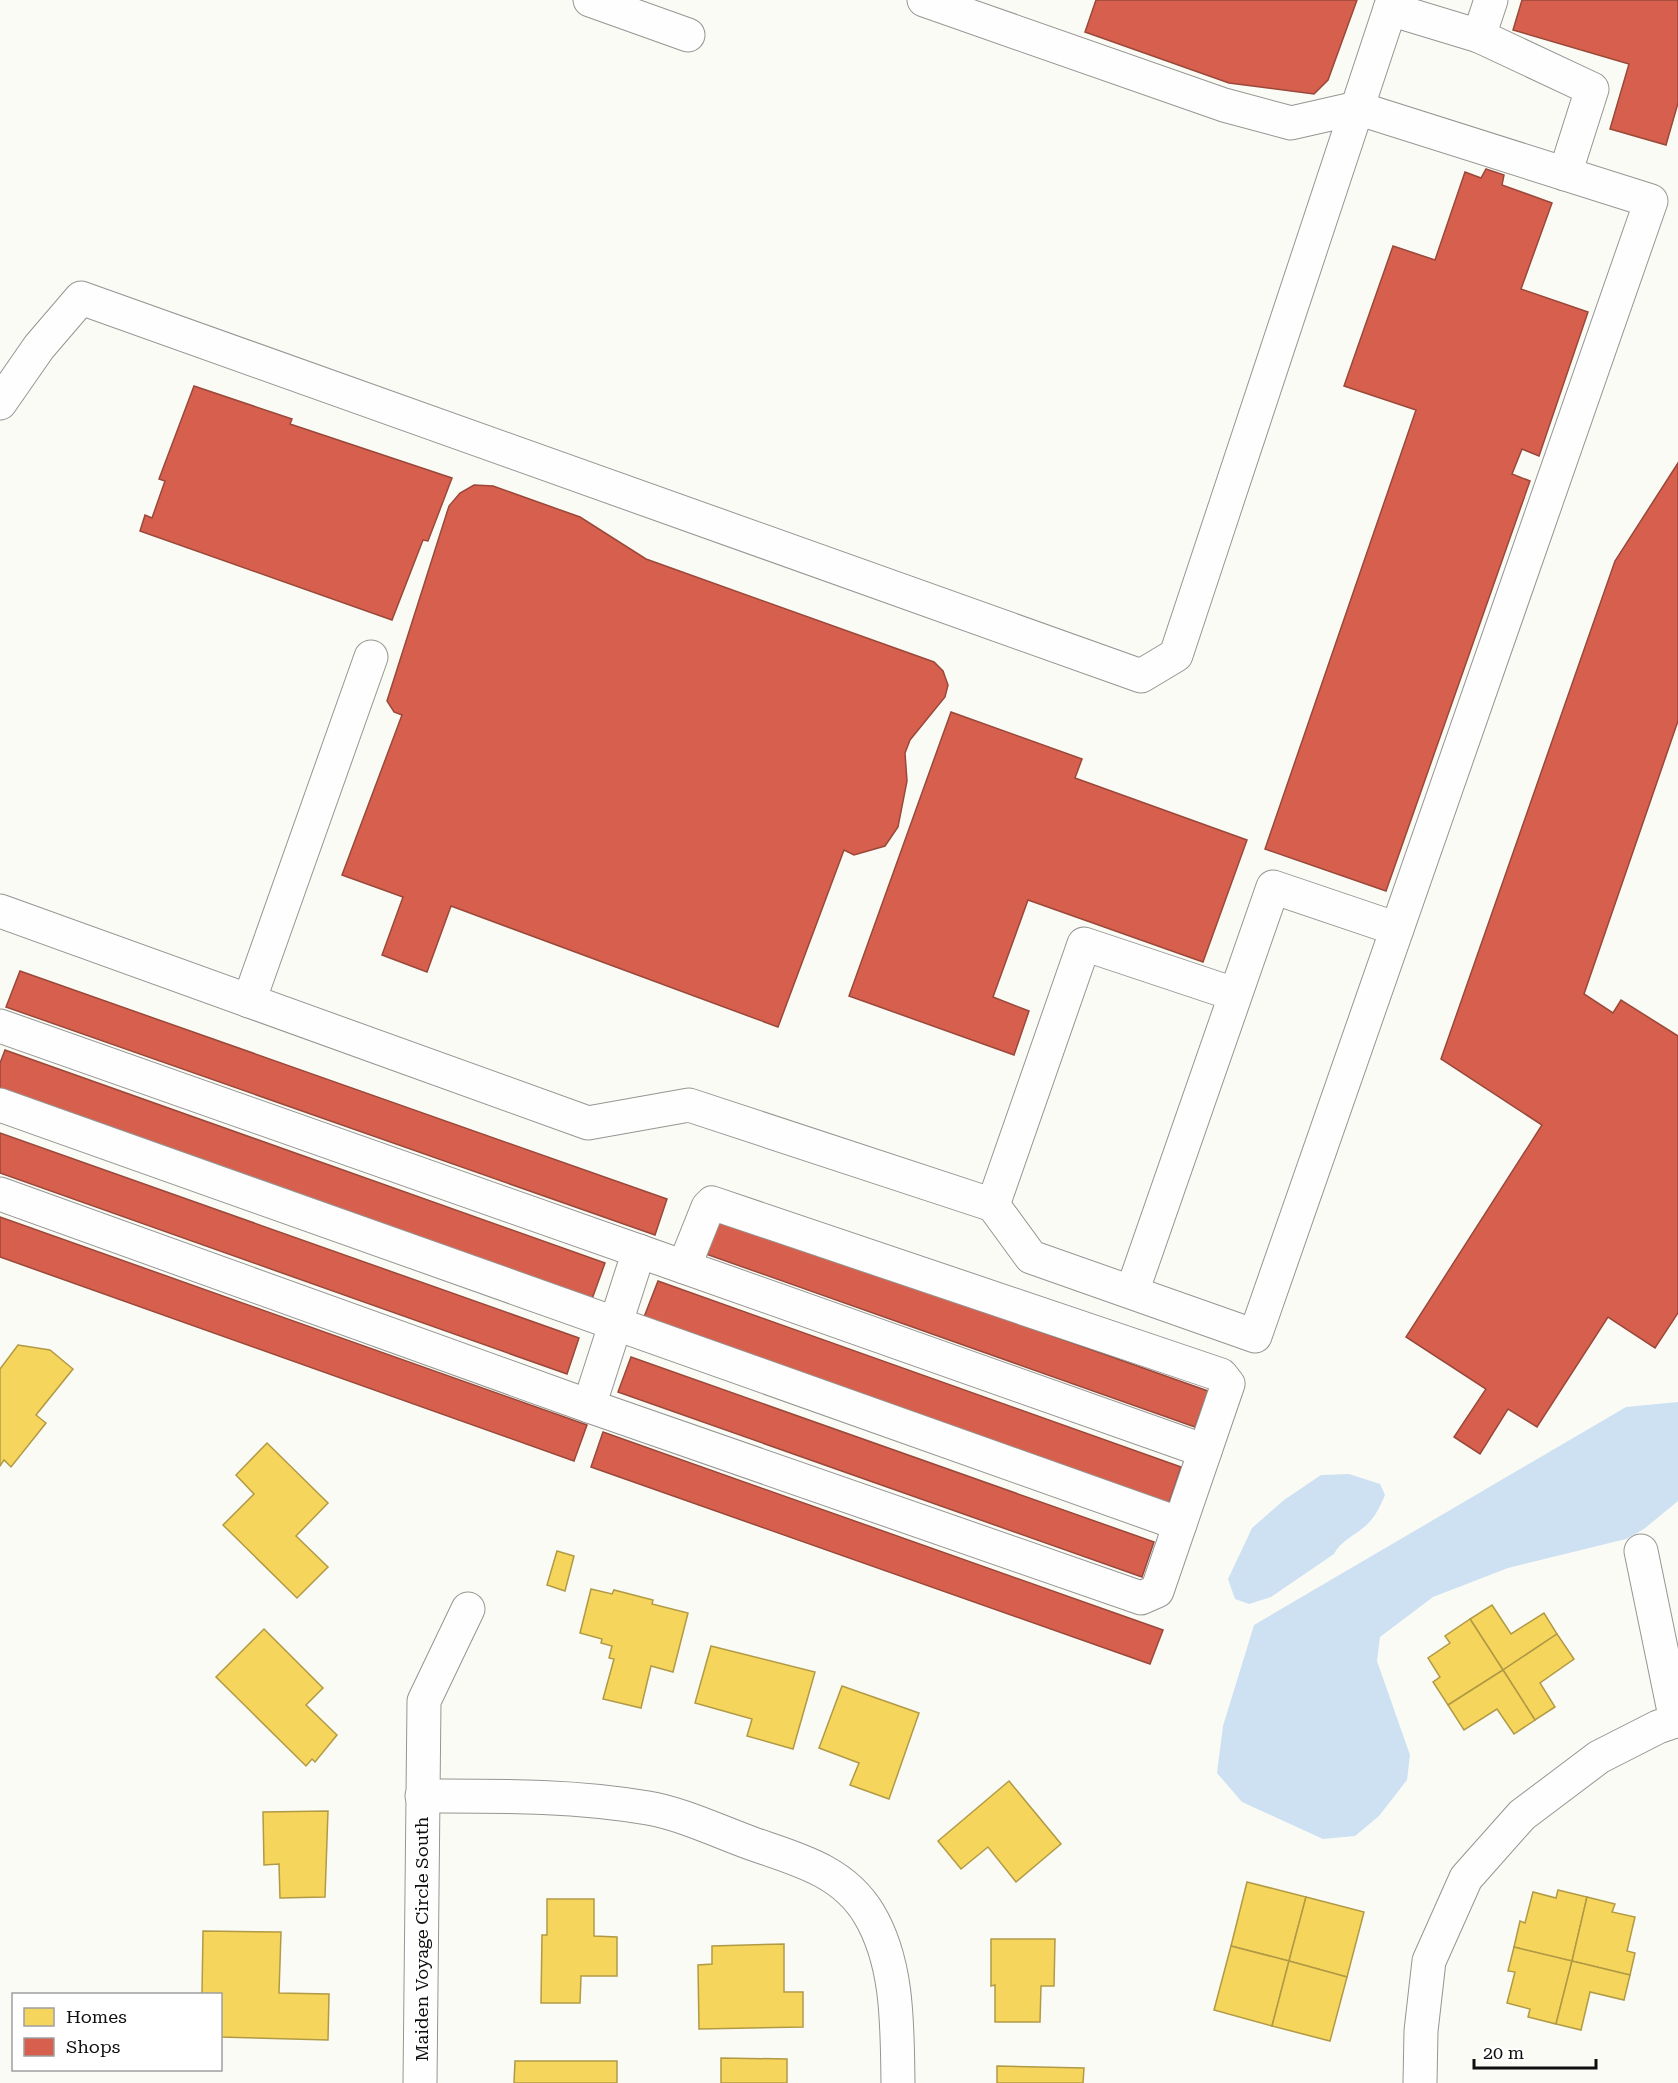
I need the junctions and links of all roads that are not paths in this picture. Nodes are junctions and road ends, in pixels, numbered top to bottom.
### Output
1 (590, 0) edge
2 (924, 0) edge
3 (1491, 0) edge
4 (1392, 5) edge
5 (688, 35) dead end
6 (1479, 36) junction
7 (1357, 108) junction
8 (1565, 174) junction
9 (0, 403) edge
10 (371, 657) dead end
11 (2, 920) edge
12 (1397, 929) junction
13 (1234, 994) junction
14 (249, 1001) junction
15 (0, 1026) edge
16 (0, 1105) edge
17 (0, 1194) edge
18 (993, 1205) junction
19 (639, 1251) junction
20 (684, 1267) junction
21 (1132, 1292) junction
22 (615, 1324) junction
23 (589, 1406) junction
24 (1205, 1450) junction
25 (1180, 1524) junction
26 (1641, 1551) dead end
27 (468, 1609) dead end
28 (1677, 1720) edge
29 (422, 1796) junction
30 (420, 2083) edge
31 (898, 2083) edge
32 (1420, 2083) edge

1 - 5 street
2 - 7 street
3 - 6 street
4 - 6 street
4 - 7 street
6 - 8 street
7 - 8 street
7 - 9 street
8 - 12 street
10 - 14 street
11 - 14 street
12 - 13 street
12 - 21 street
13 - 18 street
13 - 21 street
14 - 18 street
15 - 19 street
16 - 22 street
17 - 23 street
18 - 21 street
19 - 20 street
19 - 22 street
20 - 24 street
20 - 24 street
22 - 23 street
22 - 25 street
23 - 25 street
24 - 25 street
26 - 28 street
27 - 29 street, Maiden Voyage Circle South
28 - 32 street
29 - 30 street, Maiden Voyage Circle South
29 - 31 street

